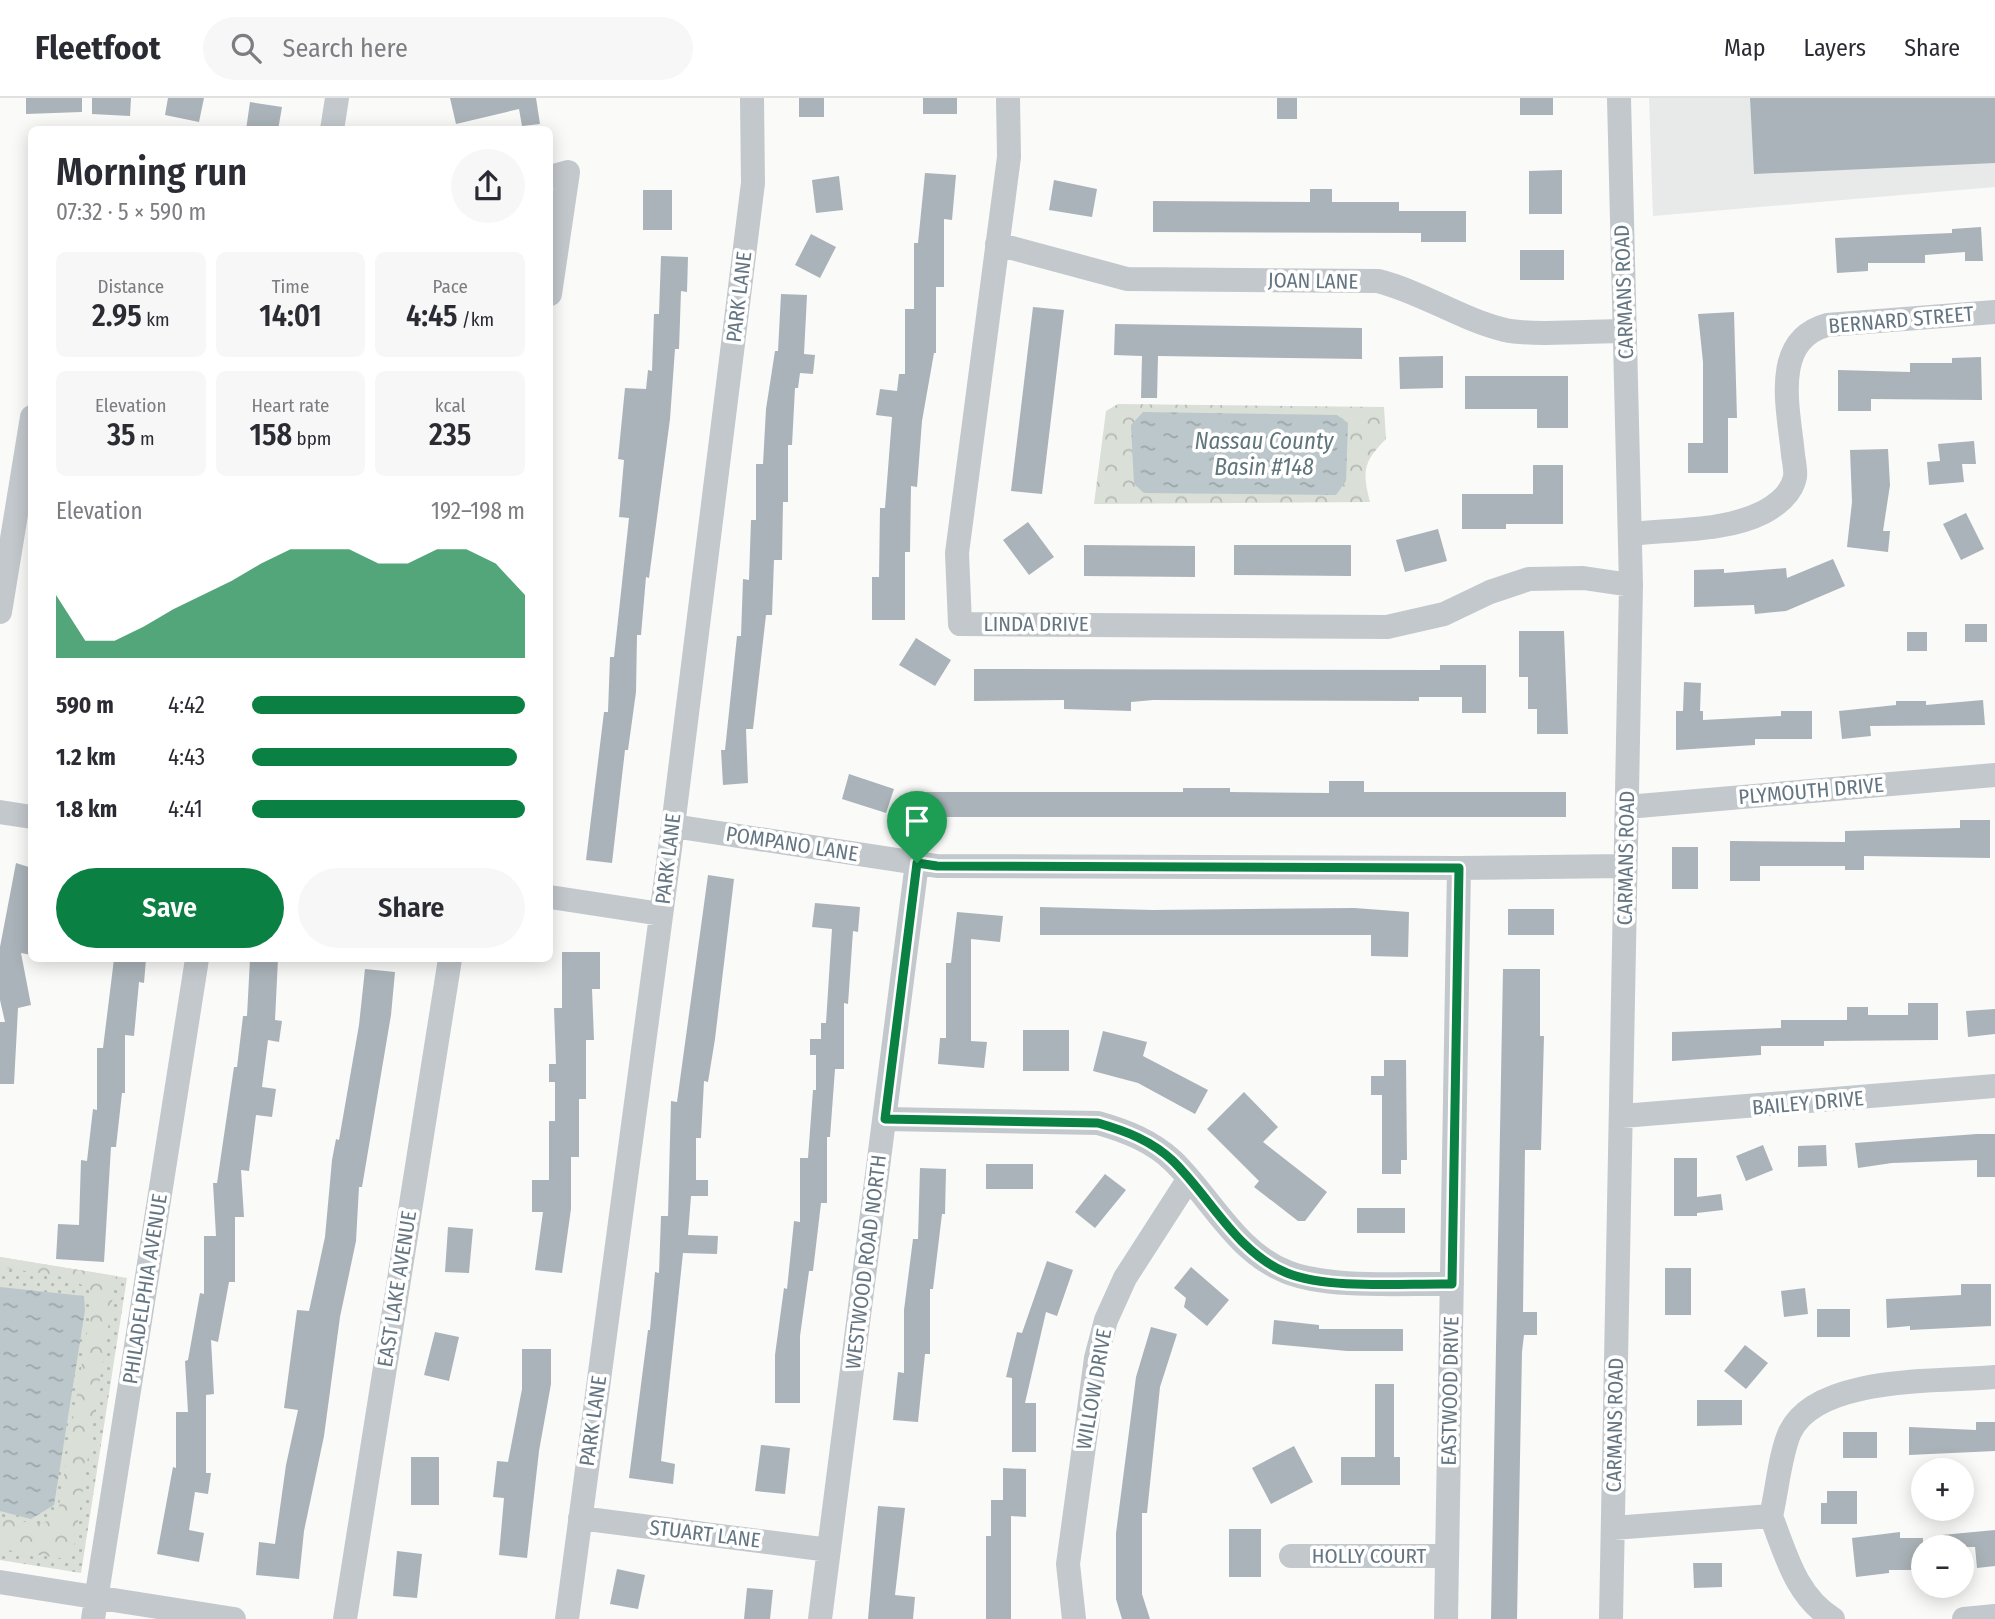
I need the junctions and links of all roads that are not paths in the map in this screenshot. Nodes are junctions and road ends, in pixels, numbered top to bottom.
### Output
1 (337, 98) edge
2 (752, 98) edge
3 (1008, 98) edge
4 (1619, 98) edge
5 (333, 126) edge
6 (559, 175) edge
7 (997, 244) junction
8 (553, 254) edge
9 (1995, 312) edge
10 (1625, 331) junction
11 (28, 441) edge
12 (1631, 534) junction
13 (1631, 585) junction
14 (0, 612) edge
15 (1995, 775) edge
16 (1627, 807) junction
17 (0, 812) edge
18 (28, 816) edge
19 (673, 826) junction
20 (917, 863) junction
21 (1625, 866) junction
22 (1459, 868) junction
23 (553, 897) edge
24 (661, 914) junction
25 (197, 962) edge
26 (450, 962) edge
27 (1995, 1086) edge
28 (1622, 1116) junction
29 (885, 1119) junction
30 (1188, 1180) junction
31 (1452, 1284) junction
32 (1995, 1377) edge
33 (1771, 1516) junction
34 (580, 1518) junction
35 (1613, 1528) junction
36 (829, 1550) junction
37 (1291, 1556) dead end
38 (1447, 1556) junction
39 (0, 1582) edge
40 (95, 1608) edge
41 (1995, 1616) edge
42 (234, 1619) edge
43 (345, 1619) edge
44 (567, 1619) edge
45 (820, 1619) edge
46 (1074, 1619) edge
47 (1446, 1619) edge
48 (1611, 1619) edge
49 (1833, 1619) edge
50 (1964, 1619) edge

1 - 5 street
2 - 19 street, PARK LANE
3 - 7 street, LINDA DRIVE
4 - 10 street, CARMANS ROAD
6 - 8 street
7 - 10 street, JOAN LANE
7 - 13 street, LINDA DRIVE
9 - 12 street, BERNARD STREET
10 - 12 street, CARMANS ROAD
11 - 14 street
12 - 13 street, CARMANS ROAD
13 - 16 street, CARMANS ROAD
15 - 16 street, PLYMOUTH DRIVE
16 - 21 street, CARMANS ROAD
17 - 18 street
19 - 20 street, POMPANO LANE
19 - 24 street, PARK LANE
20 - 22 street, POMPANO LANE
20 - 29 street, WESTWOOD ROAD NORTH
21 - 22 street, POMPANO LANE
21 - 28 street, CARMANS ROAD
22 - 31 street, EASTWOOD DRIVE
23 - 24 street
24 - 34 street, PARK LANE
25 - 40 street, PHILADELPHIA AVENUE
26 - 43 street, EAST LAKE AVENUE
27 - 28 street, BAILEY DRIVE
28 - 35 street, CARMANS ROAD
29 - 30 street
29 - 36 street, WESTWOOD ROAD NORTH
30 - 31 street
30 - 46 street, WILLOW DRIVE
31 - 38 street, EASTWOOD DRIVE
32 - 33 street
33 - 35 street
33 - 49 street
34 - 36 street, STUART LANE
34 - 44 street, PARK LANE
35 - 48 street, CARMANS ROAD
36 - 45 street, WESTWOOD ROAD NORTH
37 - 38 street, HOLLY COURT
38 - 47 street, EASTWOOD DRIVE
39 - 40 street
40 - 42 street
41 - 50 street

